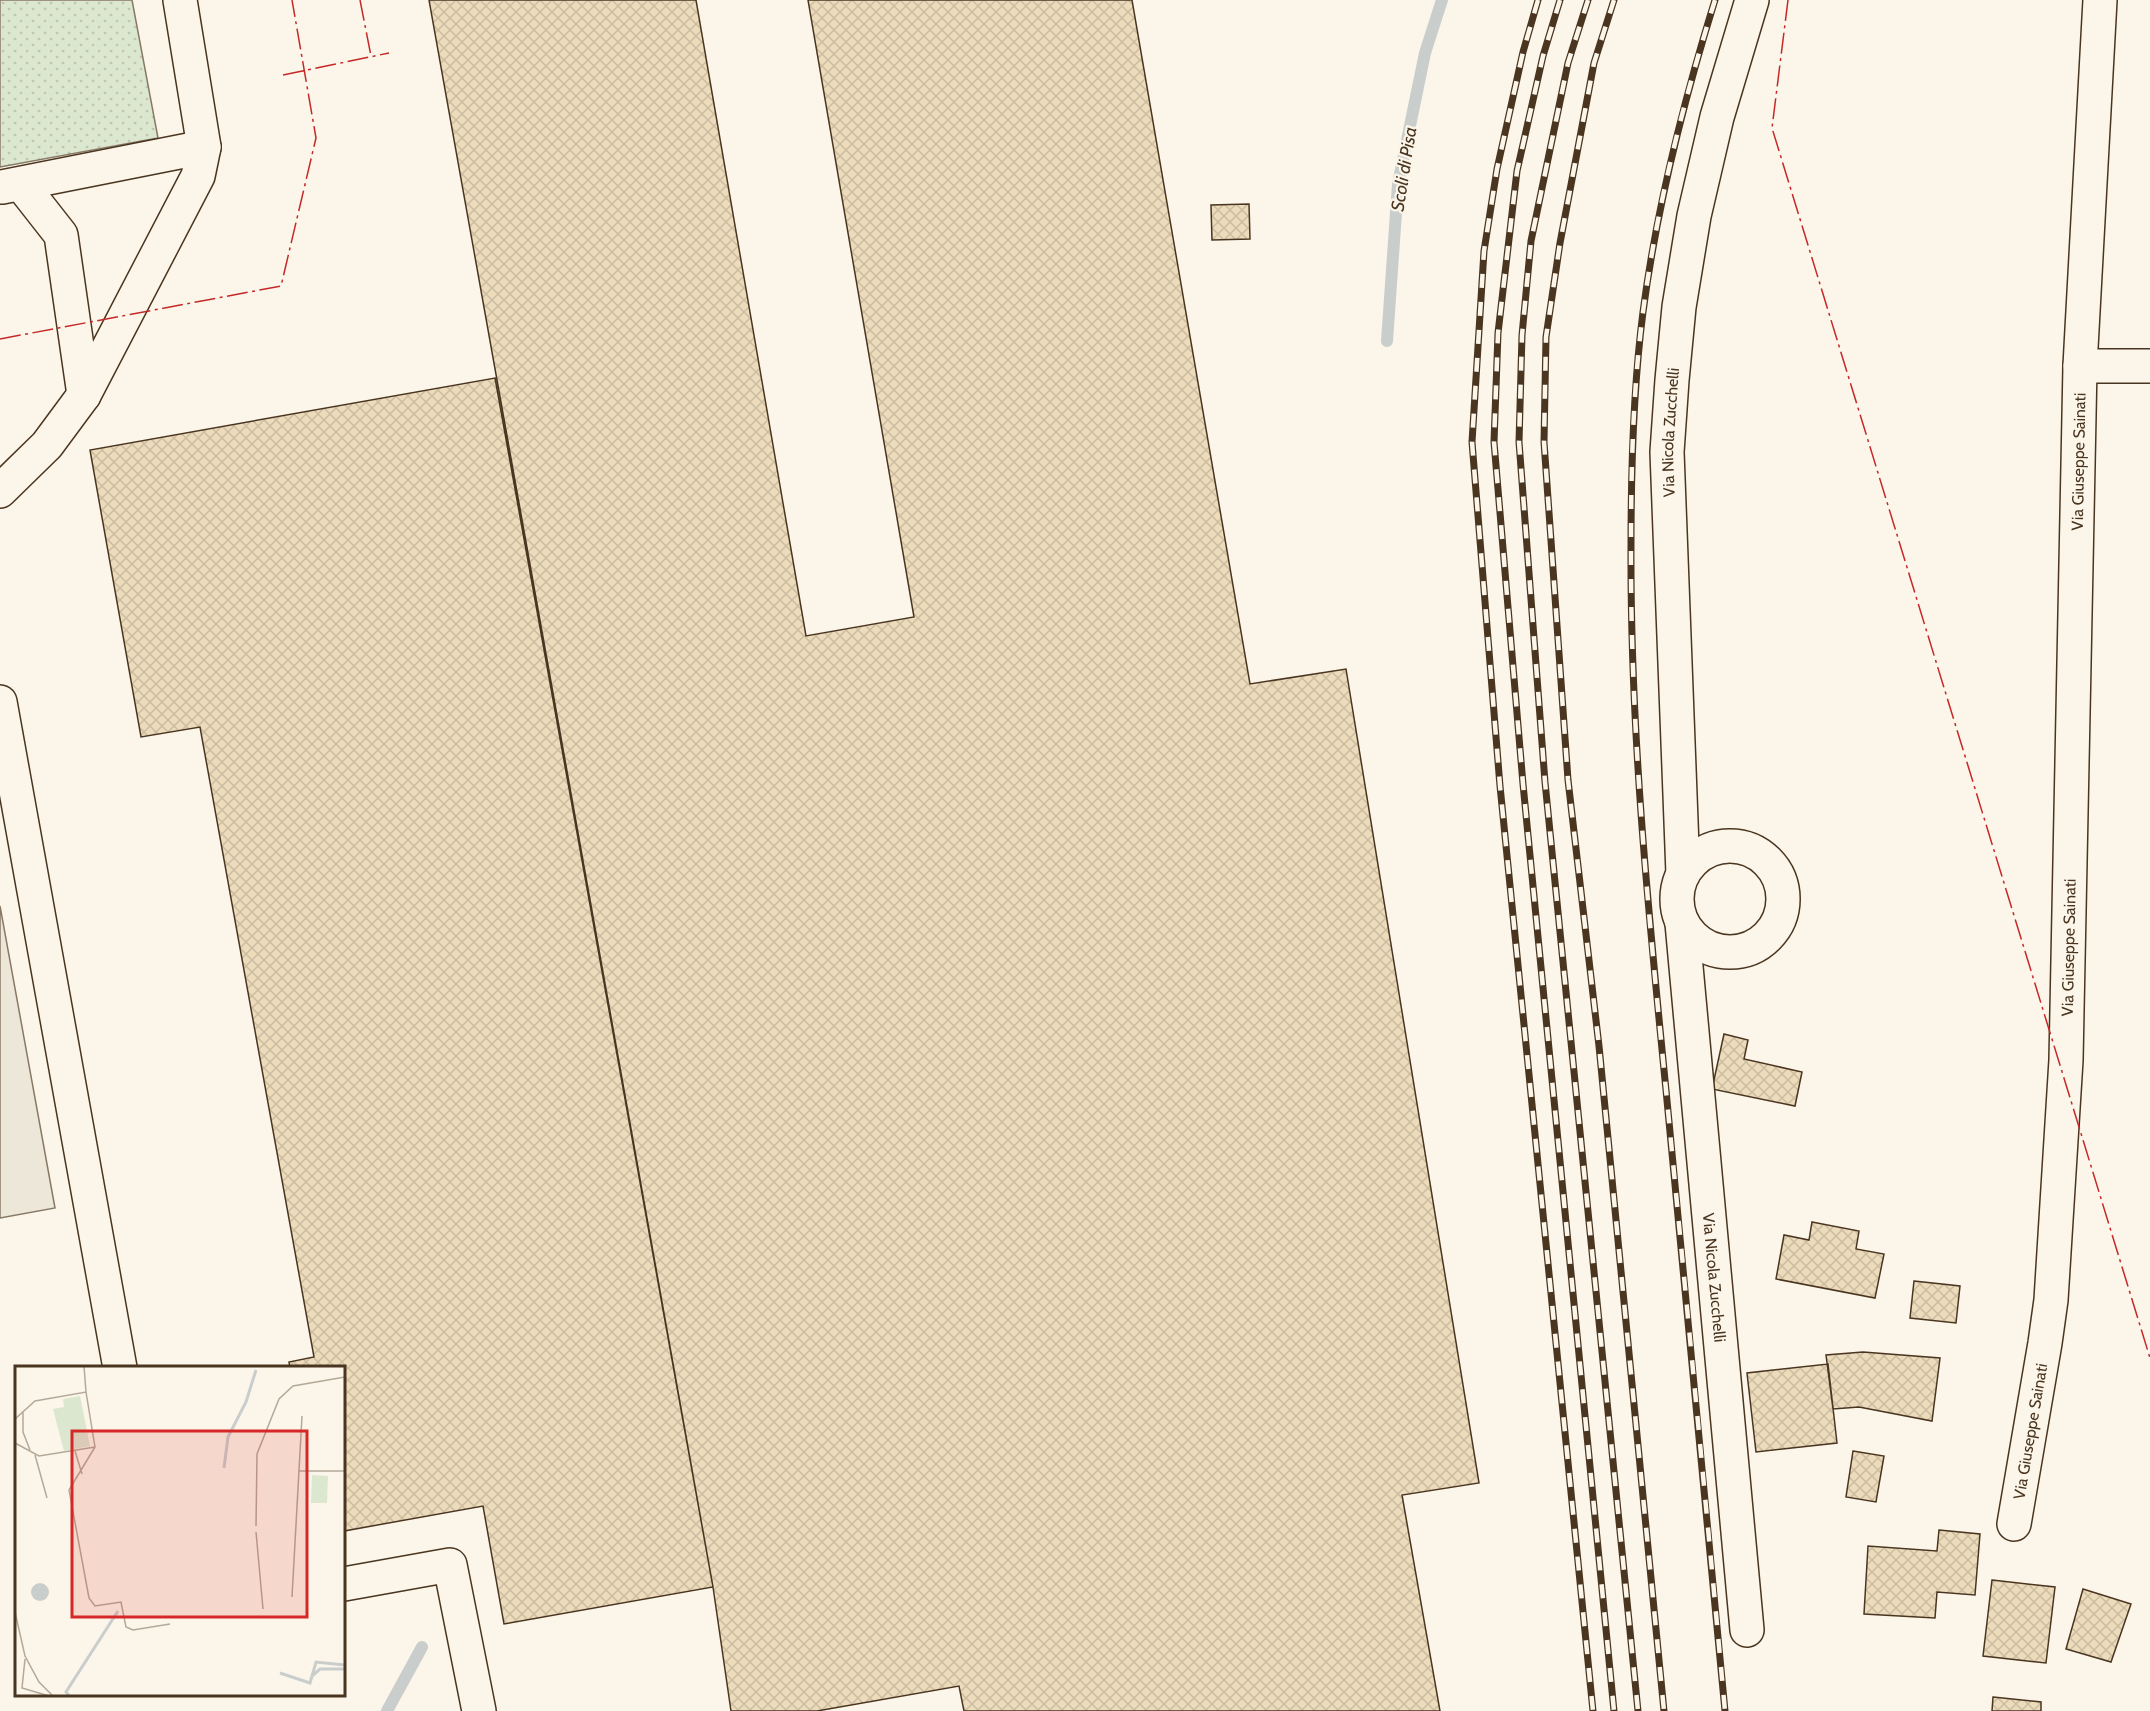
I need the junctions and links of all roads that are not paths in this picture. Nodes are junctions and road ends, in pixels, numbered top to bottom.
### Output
1 (180, 0) edge
2 (1752, 0) edge
3 (2100, 0) edge
4 (204, 147) junction
5 (10, 186) edge
6 (2079, 366) junction
7 (2150, 366) edge
8 (84, 395) junction
9 (0, 491) edge
10 (0, 702) edge
11 (1683, 874) junction
12 (1682, 923) junction
13 (120, 1366) edge
14 (2014, 1524) dead end
15 (345, 1584) edge
16 (1748, 1630) dead end
17 (479, 1711) edge

1 - 4 street
2 - 11 street, Via Nicola Zucchelli
3 - 6 street, Via Giuseppe Sainati
4 - 5 street
4 - 8 street
5 - 8 street
6 - 7 street
6 - 14 street, Via Giuseppe Sainati
8 - 9 street
10 - 13 street
11 - 12 street, Via Nicola Zucchelli
11 - 12 street
12 - 16 street, Via Nicola Zucchelli
15 - 17 street

